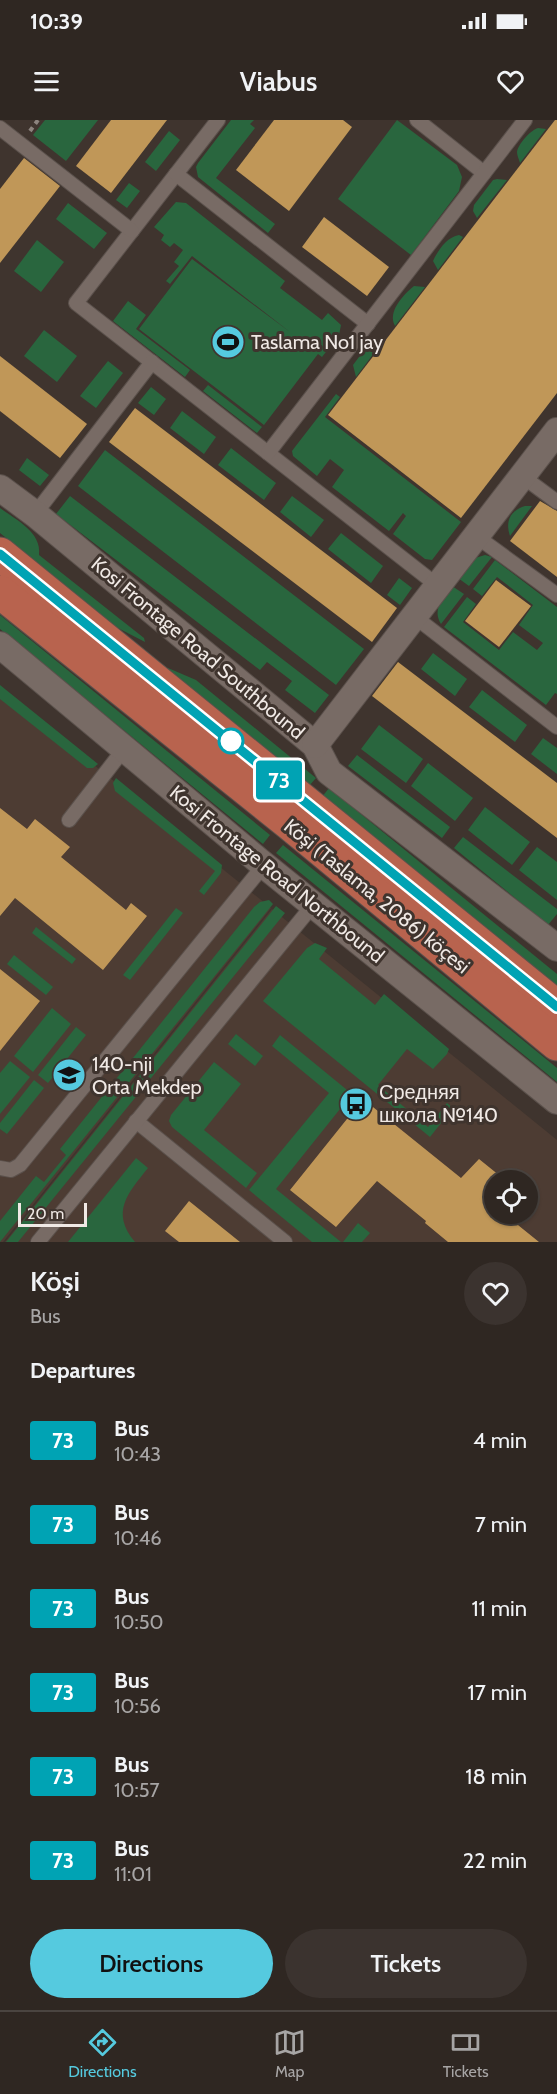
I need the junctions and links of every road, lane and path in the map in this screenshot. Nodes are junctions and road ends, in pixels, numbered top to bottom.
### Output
1 (218, 120) edge
2 (417, 120) edge
3 (525, 120) edge
4 (0, 128) edge
5 (484, 173) junction
6 (176, 174) junction
7 (132, 231) junction
8 (368, 324) junction
9 (152, 362) junction
10 (557, 431) edge
11 (268, 453) junction
12 (522, 476) junction
13 (0, 488) edge
14 (557, 502) edge
15 (35, 514) junction
16 (476, 536) junction
17 (0, 554) edge
18 (438, 586) junction
19 (0, 592) edge
20 (557, 595) edge
21 (415, 617) junction
22 (0, 645) edge
23 (557, 727) edge
24 (315, 745) junction
25 (124, 749) junction
26 (69, 820) dead end
27 (264, 865) junction
28 (313, 905) junction
29 (557, 948) edge
30 (557, 1007) edge
31 (557, 1044) edge
32 (557, 1101) edge
33 (136, 1121) junction
34 (0, 1168) edge
35 (38, 1242) edge
36 (285, 1242) edge

1 - 6 lane
2 - 5 lane
3 - 5 lane
4 - 7 lane
5 - 8 lane
6 - 7 lane
6 - 8 lane
7 - 9 lane
8 - 11 lane
9 - 11 lane
9 - 15 lane
10 - 12 street
11 - 18 lane
12 - 14 lane
12 - 16 street
13 - 15 street, Kosi Frontage Road Southbound
15 - 24 street, Kosi Frontage Road Southbound
16 - 18 street
16 - 20 lane
17 - 30 main road, Köşi (Taslama, 2086) köçesi
18 - 21 street
19 - 31 main road, Köşi (Taslama, 2086) köçesi
21 - 23 lane
21 - 24 street
22 - 25 street, Kosi Frontage Road Northbound
24 - 29 street, Kosi Frontage Road Southbound
25 - 26 lane
25 - 27 street, Kosi Frontage Road Northbound
27 - 28 street, Kosi Frontage Road Northbound
27 - 34 lane
28 - 32 street, Kosi Frontage Road Northbound
28 - 33 lane
33 - 35 lane
33 - 36 lane

